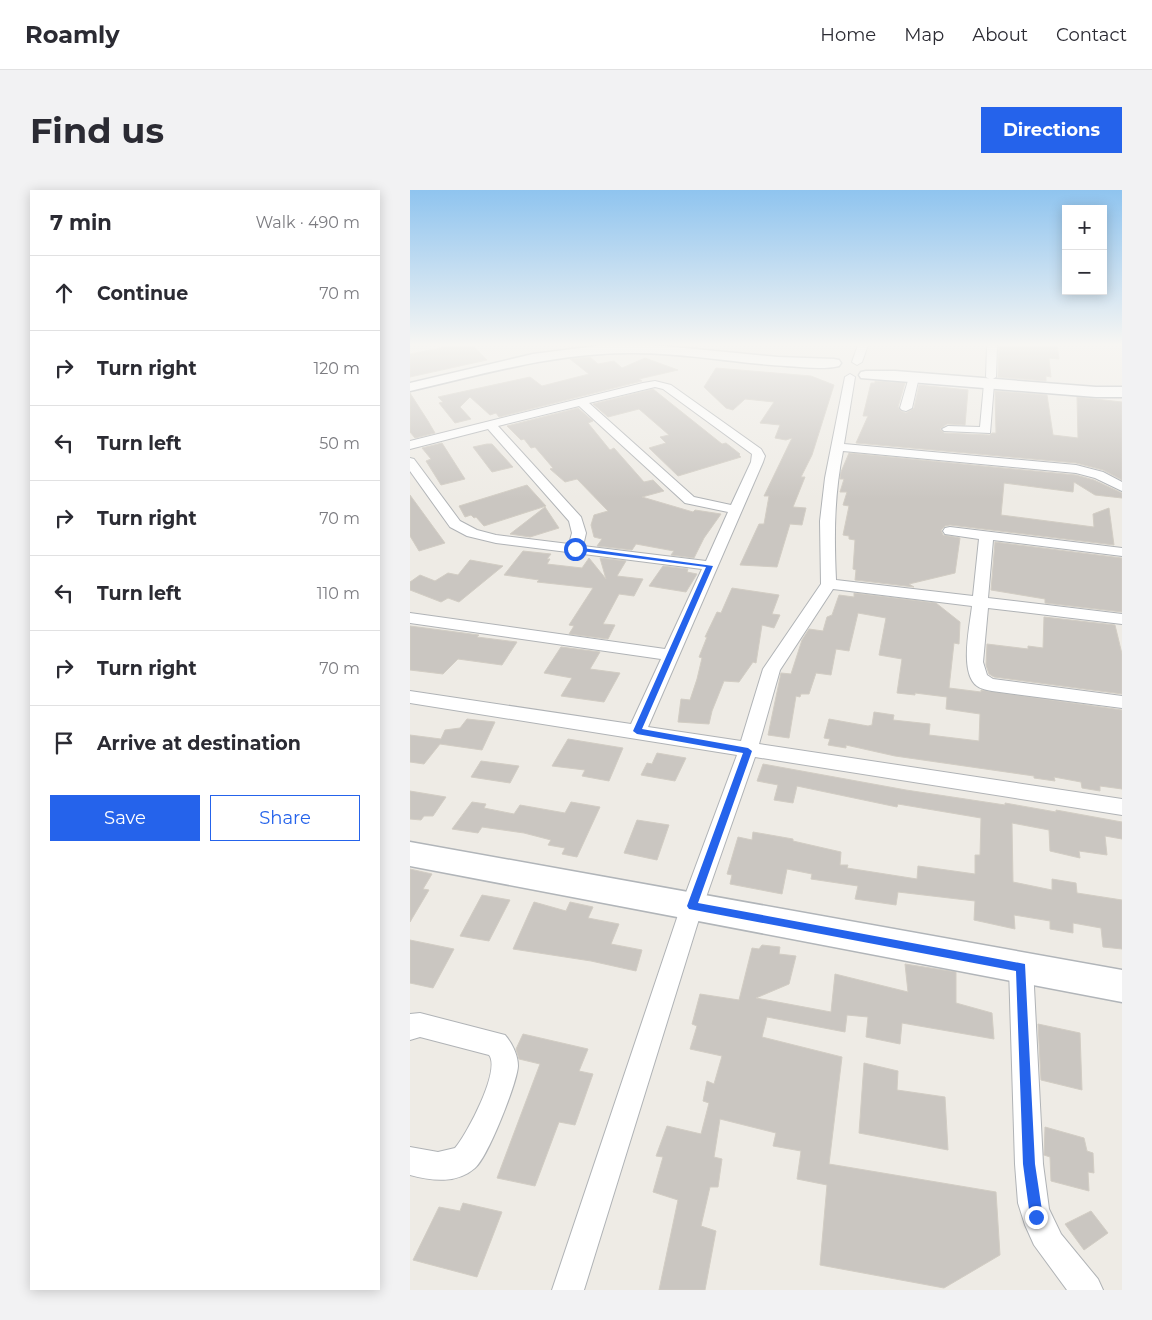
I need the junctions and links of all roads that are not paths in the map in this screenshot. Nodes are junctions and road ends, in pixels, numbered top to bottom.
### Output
1 (599, 396) edge
2 (679, 396) edge
3 (847, 396) edge
4 (909, 396) edge
5 (989, 396) edge
6 (580, 401) junction
7 (906, 408) dead end
8 (490, 424) junction
9 (948, 429) dead end
10 (410, 445) edge
11 (838, 446) junction
12 (410, 462) edge
13 (1122, 487) edge
14 (736, 510) junction
15 (950, 531) dead end
16 (986, 535) junction
17 (575, 549) junction
18 (1122, 552) edge
19 (710, 566) junction
20 (829, 584) junction
21 (980, 602) junction
22 (410, 618) edge
23 (1122, 619) edge
24 (672, 655) junction
25 (410, 697) edge
26 (1122, 702) edge
27 (637, 731) junction
28 (748, 751) junction
29 (1122, 808) edge
30 (410, 854) edge
31 (692, 906) junction
32 (1021, 968) junction
33 (1122, 986) edge
34 (410, 1026) edge
35 (410, 1161) edge
36 (568, 1290) edge
37 (1086, 1290) edge

1 - 6 street
2 - 14 street
3 - 11 street
4 - 7 street
5 - 9 street
6 - 8 street
6 - 14 street
8 - 10 street
8 - 17 street
11 - 13 street
11 - 20 street
12 - 17 street
14 - 19 street
15 - 16 street
16 - 18 street
16 - 21 street
17 - 19 street
19 - 24 street
20 - 21 street
20 - 28 street
21 - 23 street
21 - 26 street
22 - 24 street
24 - 27 street
25 - 27 street
27 - 28 street
28 - 29 street
28 - 31 street
30 - 31 main road
31 - 32 main road
31 - 36 street
32 - 33 main road
32 - 37 street
34 - 35 street

